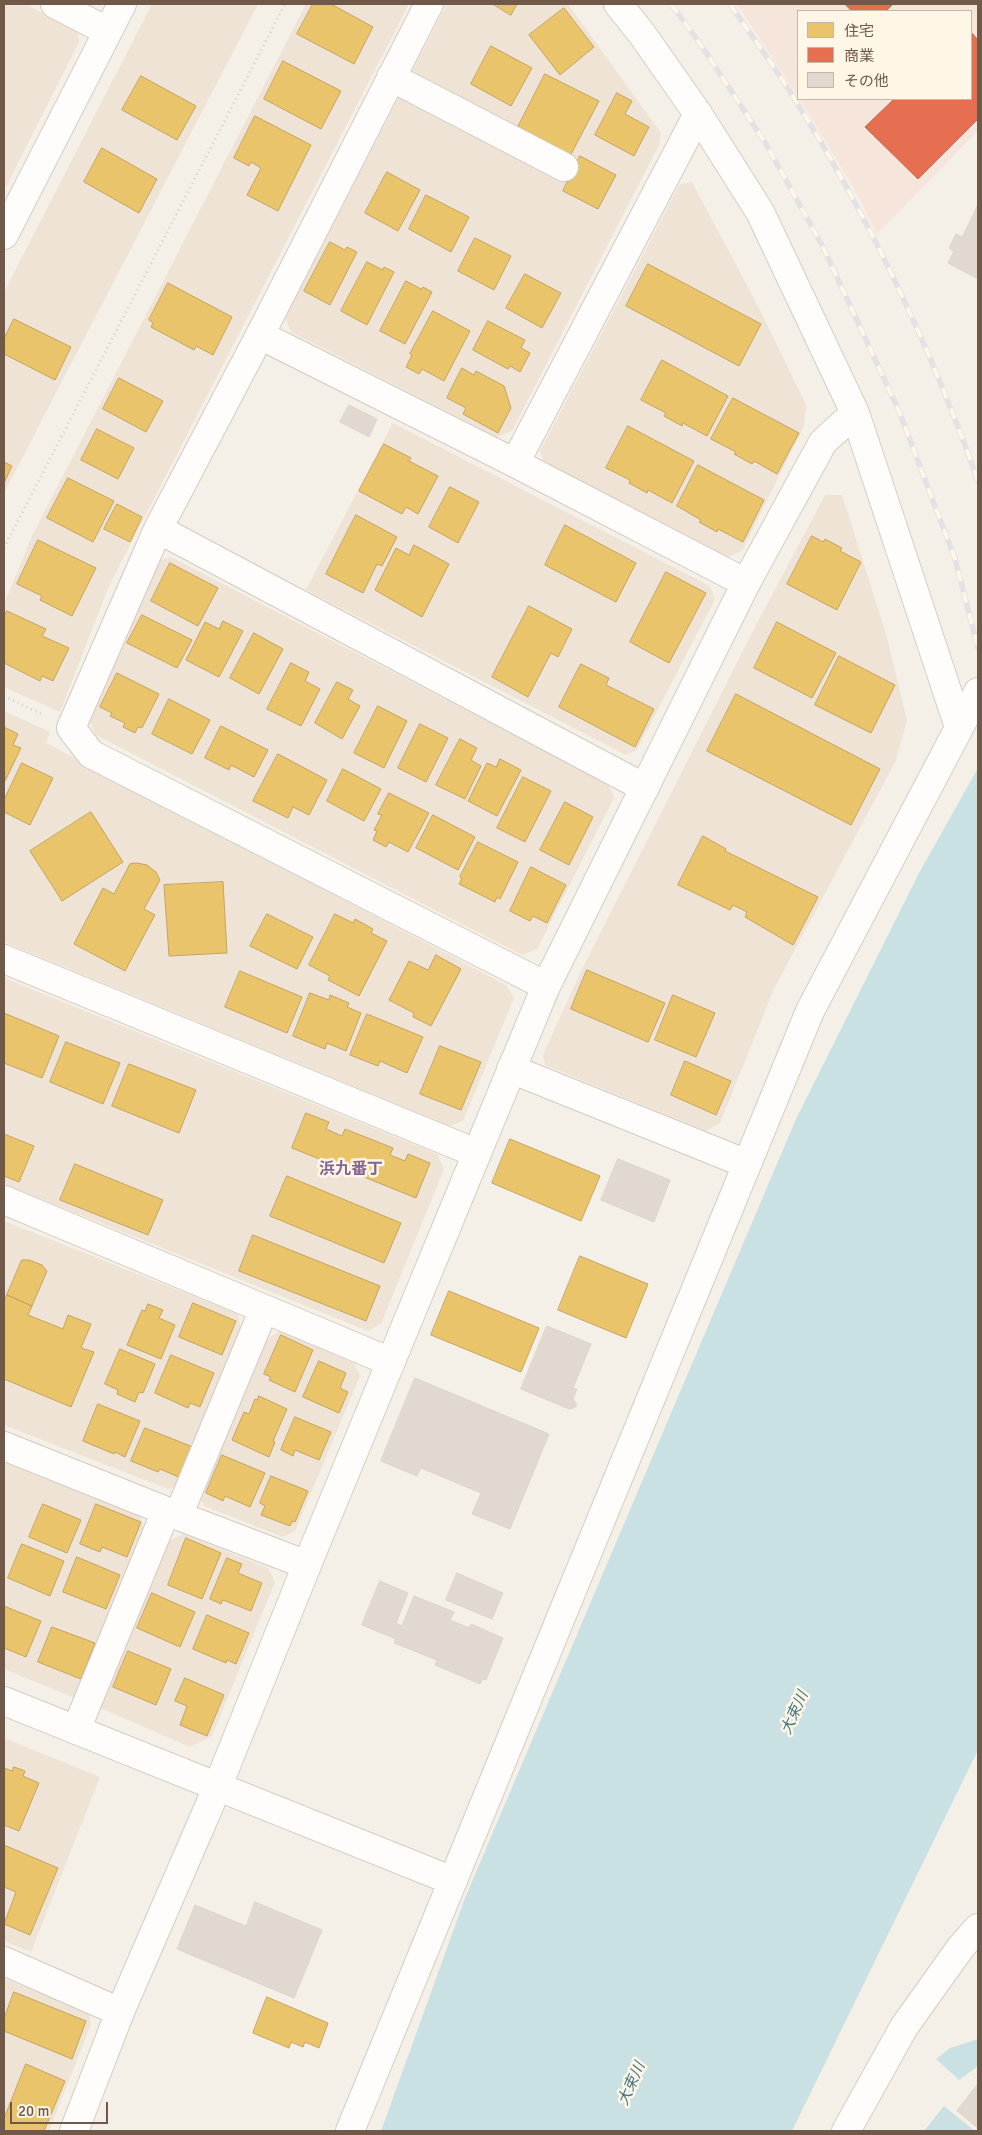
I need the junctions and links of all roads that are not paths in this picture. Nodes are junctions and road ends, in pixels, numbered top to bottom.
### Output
1 (55, 4) edge
2 (122, 4) edge
3 (428, 4) edge
4 (618, 4) edge
5 (108, 31) junction
6 (391, 77) junction
7 (698, 114) junction
8 (564, 167) dead end
9 (6, 226) edge
10 (260, 335) junction
11 (855, 413) junction
12 (515, 463) junction
13 (158, 529) junction
14 (746, 583) junction
15 (978, 692) edge
16 (959, 727) junction
17 (645, 788) junction
18 (4, 959) edge
19 (546, 986) junction
20 (511, 1069) junction
21 (476, 1153) junction
22 (747, 1164) junction
23 (4, 1200) edge
24 (264, 1309) junction
25 (391, 1362) junction
26 (4, 1446) edge
27 (172, 1514) junction
28 (307, 1565) junction
29 (4, 1701) edge
30 (76, 1730) junction
31 (217, 1788) junction
32 (452, 1881) junction
33 (973, 1943) edge
34 (4, 1961) edge
35 (120, 2012) junction
36 (74, 2131) edge
37 (350, 2131) edge
38 (846, 2131) edge

1 - 5 street
2 - 5 street
3 - 6 street
4 - 7 street
5 - 9 street
6 - 8 street
6 - 10 street
7 - 11 street
7 - 12 street
10 - 12 street
10 - 13 street
11 - 14 street
11 - 16 street
12 - 14 street
13 - 17 street
13 - 19 street
14 - 17 street
15 - 16 street
16 - 22 street
17 - 19 street
18 - 21 street
19 - 20 street
20 - 21 street
20 - 22 street
21 - 25 street
22 - 32 street
23 - 24 street
24 - 25 street
24 - 27 street
25 - 28 street
26 - 27 street
27 - 28 street
27 - 30 street
28 - 31 street
29 - 30 street
30 - 31 street
31 - 32 street
31 - 35 street
32 - 37 street
33 - 38 street
34 - 35 street
35 - 36 street

